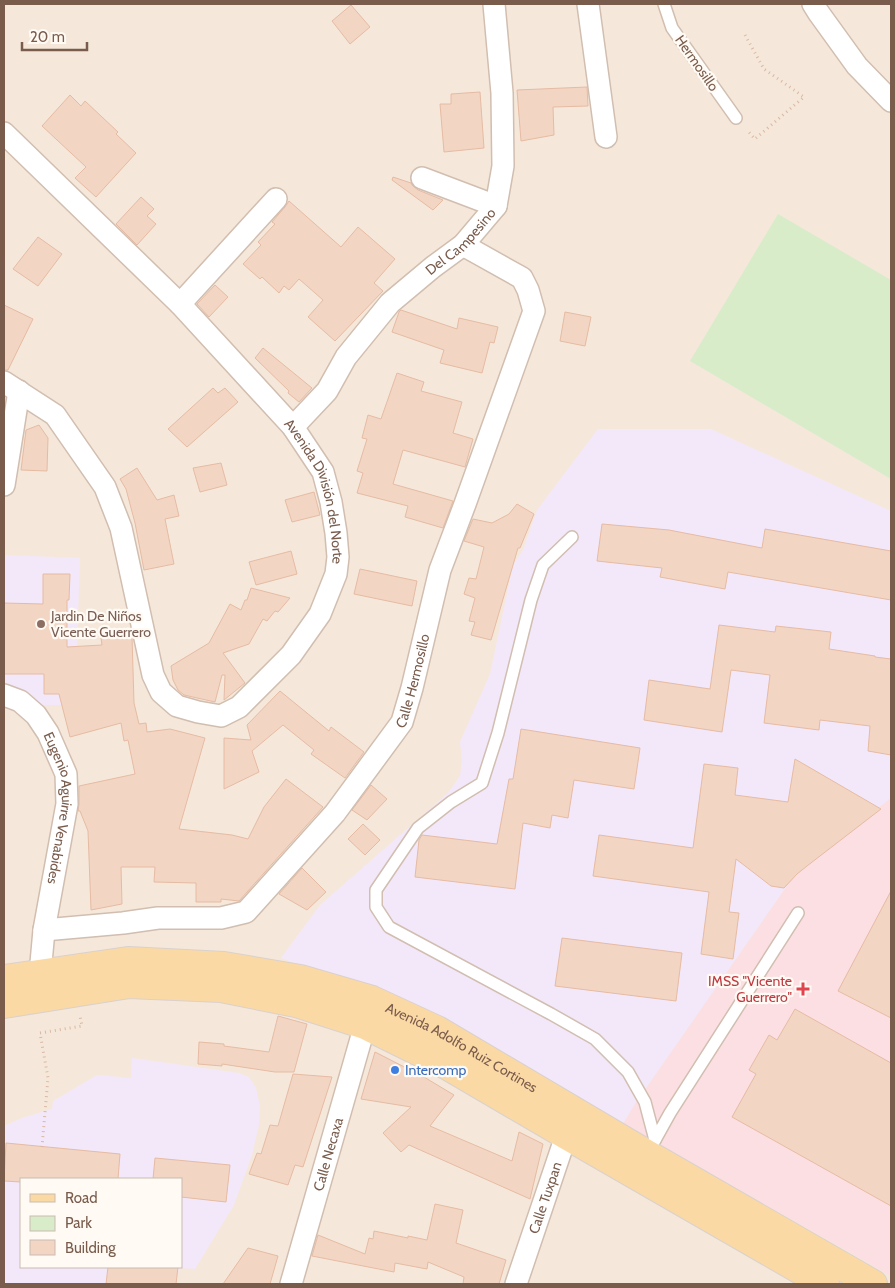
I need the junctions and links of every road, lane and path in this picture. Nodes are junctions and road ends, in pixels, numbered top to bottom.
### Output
1 (494, 4) edge
2 (588, 4) edge
3 (664, 4) edge
4 (813, 4) edge
5 (745, 35) dead end
6 (891, 101) edge
7 (736, 118) joint
8 (4, 133) edge
9 (606, 137) dead end
10 (422, 178) dead end
11 (276, 199) dead end
12 (496, 206) junction
13 (463, 245) junction
14 (180, 304) junction
15 (11, 386) edge
16 (293, 427) junction
17 (4, 486) edge
18 (572, 537) dead end
19 (4, 695) edge
20 (798, 913) dead end
21 (44, 930) junction
22 (40, 974) junction
23 (4, 979) edge
24 (4, 1004) edge
25 (74, 1015) dead end
26 (365, 1025) junction
27 (570, 1123) junction
28 (42, 1147) dead end
29 (643, 1159) junction
30 (291, 1284) edge
31 (516, 1284) edge
32 (825, 1284) edge
33 (873, 1284) edge

1 - 12 street, Del Campesino
2 - 9 street
3 - 7 lane, Hermosillo
4 - 6 street
5 - 7 path
8 - 14 street, Avenida División del Norte
10 - 12 street
11 - 14 street
12 - 13 street, Del Campesino
13 - 16 street, Del Campesino
13 - 21 street, Calle Hermosillo
14 - 16 street, Avenida División del Norte
15 - 16 street, Avenida División del Norte
15 - 17 street, Avenida División del Norte
18 - 29 lane
19 - 21 street, Eugenio Aguirre Venabides
20 - 29 lane
21 - 22 street, Eugenio Aguirre Venabides
22 - 23 main road, Avenida Adolfo Ruiz Cortines
22 - 27 main road, Avenida Adolfo Ruiz Cortines
24 - 26 main road, Avenida Adolfo Ruiz Cortines
25 - 28 path
26 - 27 main road, Avenida Adolfo Ruiz Cortines
26 - 30 street, Calle Necaxa
27 - 29 main road, Avenida Adolfo Ruiz Cortines
27 - 31 street, Calle Tuxpan
29 - 32 main road, Avenida Adolfo Ruiz Cortines
29 - 33 main road, Avenida Adolfo Ruiz Cortines

